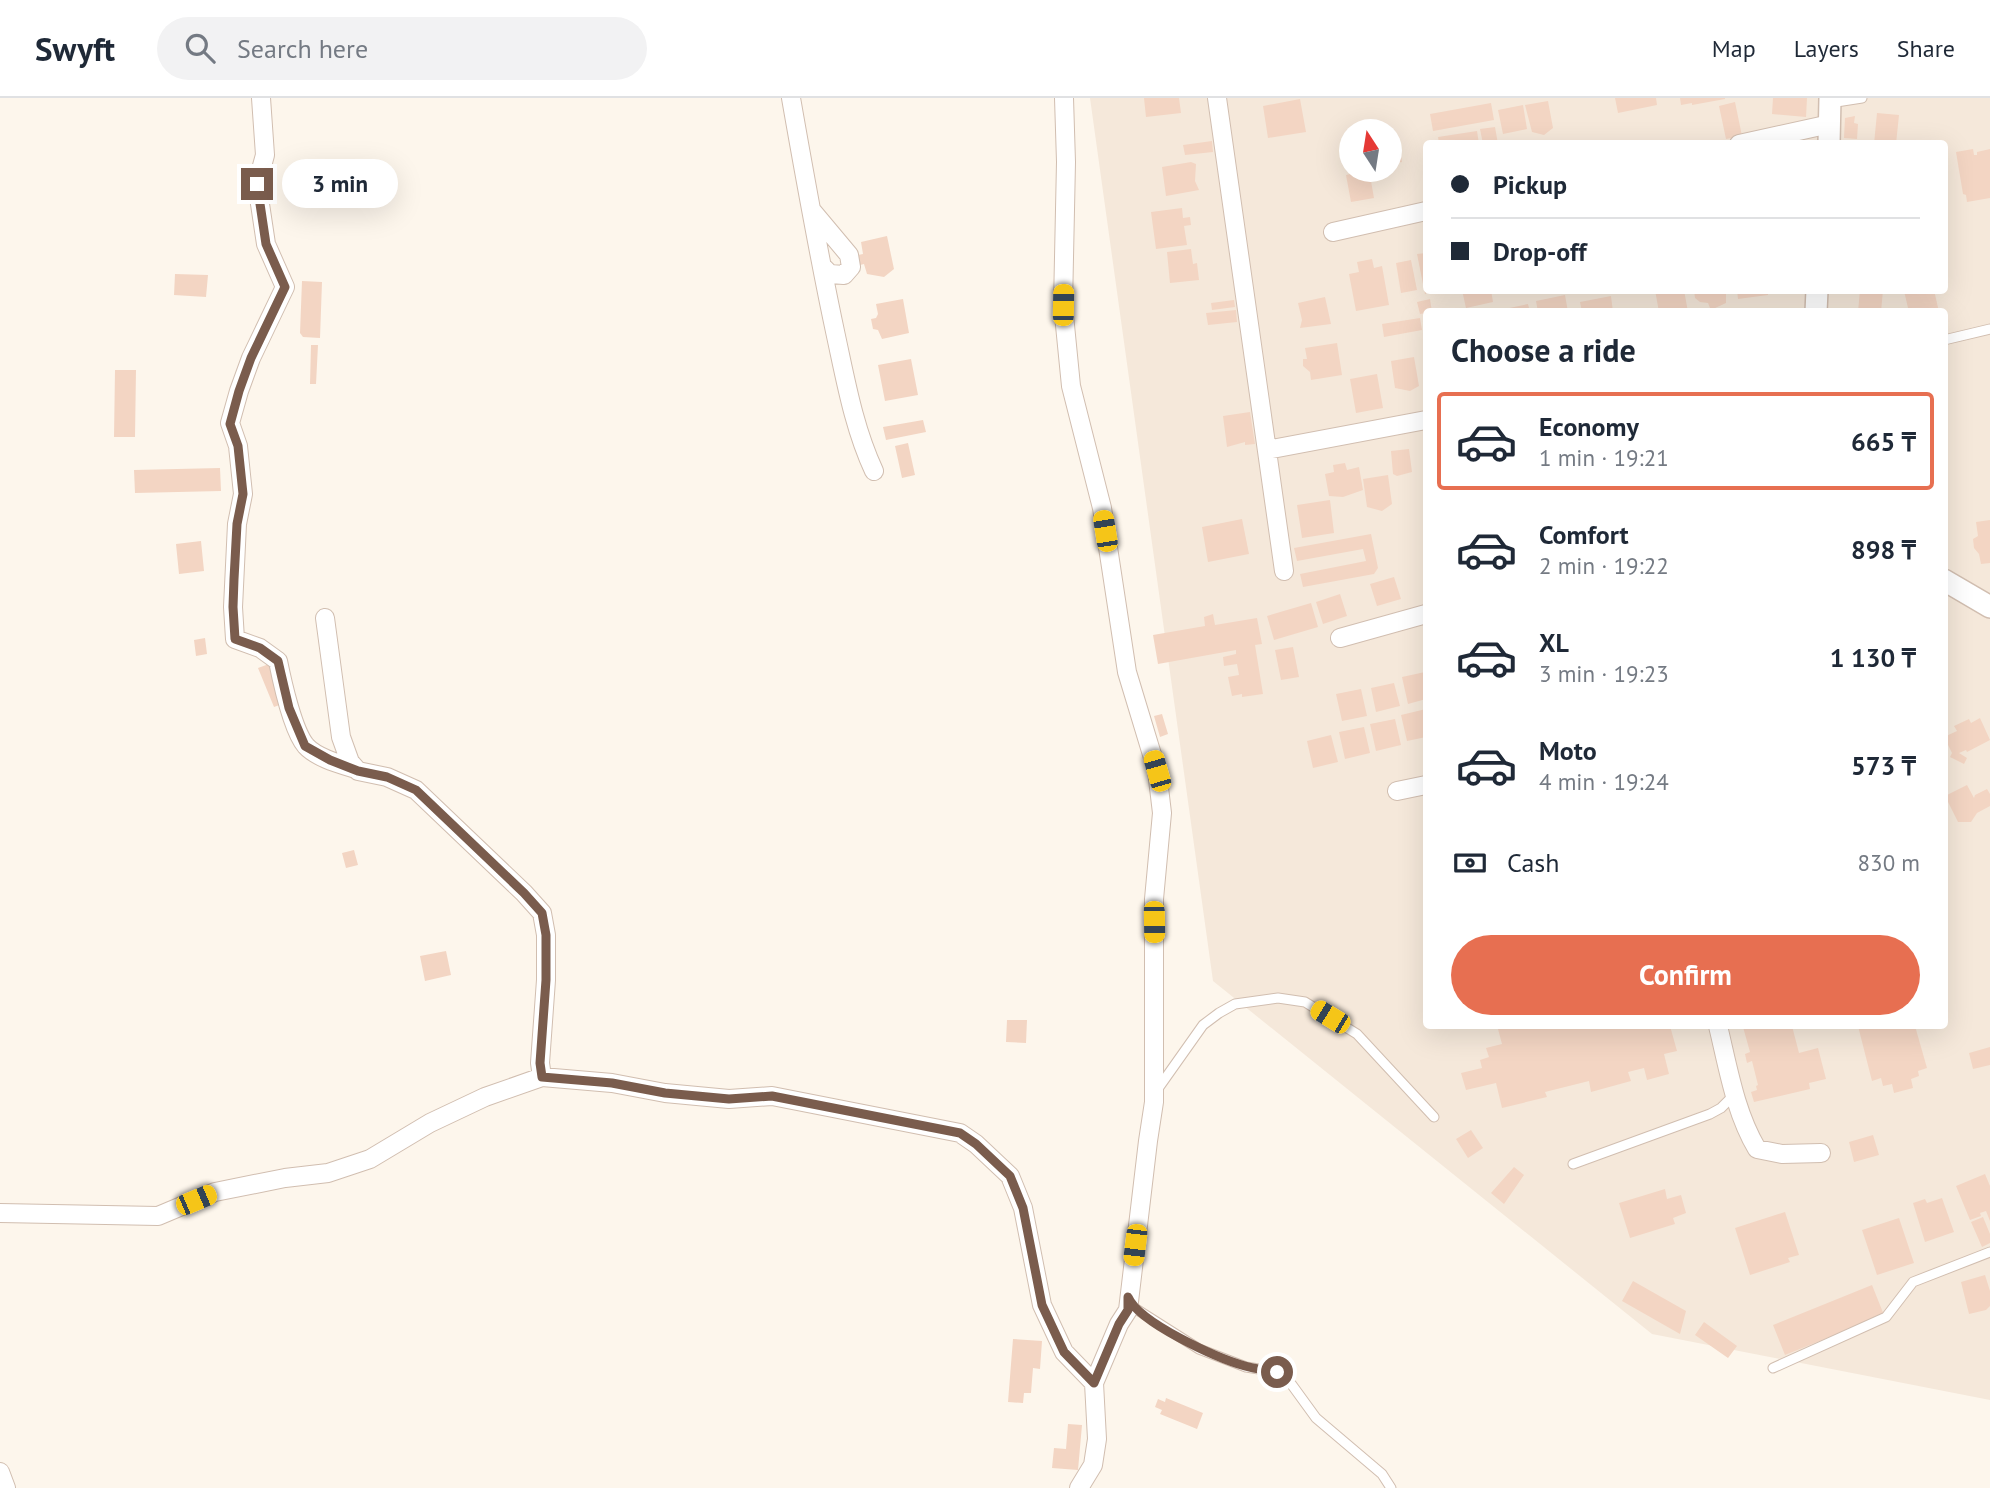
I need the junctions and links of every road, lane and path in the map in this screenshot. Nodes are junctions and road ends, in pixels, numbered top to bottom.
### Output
1 (261, 98) edge
2 (790, 98) edge
3 (1065, 98) edge
4 (1217, 98) edge
5 (1861, 98) edge
6 (1830, 117) edge
7 (1752, 140) edge
8 (811, 210) junction
9 (1423, 212) edge
10 (1333, 232) dead end
11 (822, 266) junction
12 (1990, 329) edge
13 (1948, 339) edge
14 (1423, 421) edge
15 (1267, 450) junction
16 (874, 471) dead end
17 (1284, 571) dead end
18 (1948, 582) edge
19 (1990, 607) edge
20 (1423, 615) edge
21 (325, 618) dead end
22 (1339, 638) dead end
23 (356, 769) junction
24 (1423, 786) edge
25 (1397, 791) dead end
26 (1719, 1029) edge
27 (542, 1077) junction
28 (1735, 1094) junction
29 (1154, 1095) junction
30 (1434, 1117) dead end
31 (1821, 1153) dead end
32 (1573, 1164) dead end
33 (0, 1213) edge
34 (1990, 1252) edge
35 (1128, 1297) junction
36 (1773, 1368) dead end
37 (1094, 1383) junction
38 (0, 1472) edge
39 (6, 1488) edge
40 (1079, 1488) edge
41 (1391, 1488) edge

1 - 23 street
2 - 8 street
3 - 29 street
4 - 15 street
5 - 6 lane
6 - 7 street
8 - 11 street
8 - 11 street
9 - 10 street
11 - 16 street
12 - 13 lane
14 - 15 street
15 - 17 street
18 - 19 street
20 - 22 street
21 - 23 street
23 - 27 street
24 - 25 street
26 - 28 street
27 - 33 street
27 - 37 street
28 - 31 street
28 - 32 lane
29 - 30 lane
29 - 35 street
34 - 36 lane
35 - 37 street
35 - 41 lane
37 - 40 street
38 - 39 street

